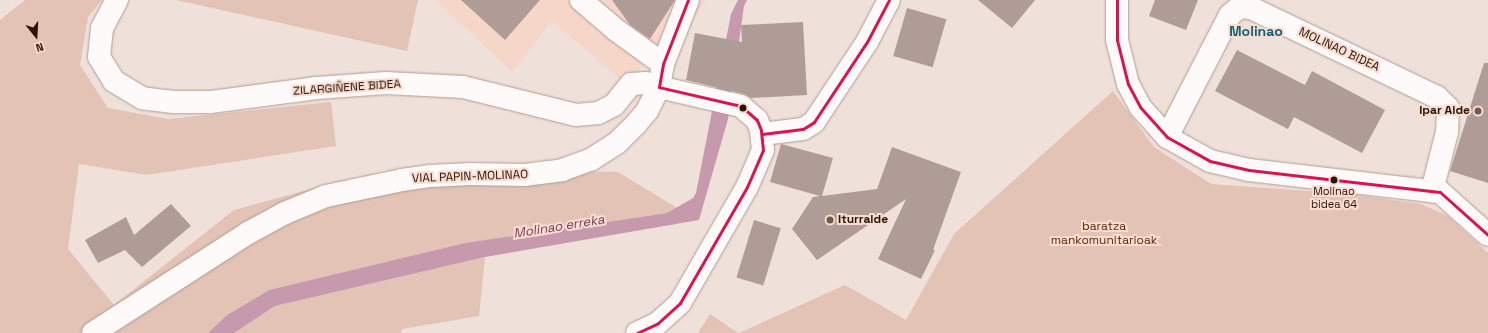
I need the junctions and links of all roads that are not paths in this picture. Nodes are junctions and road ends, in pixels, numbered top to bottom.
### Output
1 (117, 0) edge
2 (581, 0) edge
3 (688, 0) edge
4 (889, 0) edge
5 (1117, 0) edge
6 (663, 64) junction
7 (659, 87) junction
8 (762, 134) junction
9 (1166, 137) junction
10 (1432, 191) junction
11 (1488, 235) edge
12 (93, 333) edge
13 (637, 333) edge

1 - 7 street, ZILARGIÑENE BIDEA
2 - 6 street
3 - 6 street, VIAL PAPIN-MOLINAO
4 - 8 street
5 - 9 street
6 - 7 street, VIAL PAPIN-MOLINAO
7 - 8 street
7 - 12 street, VIAL PAPIN-MOLINAO
8 - 13 street
9 - 10 street
9 - 10 street, MOLINAO BIDEA
10 - 11 street

